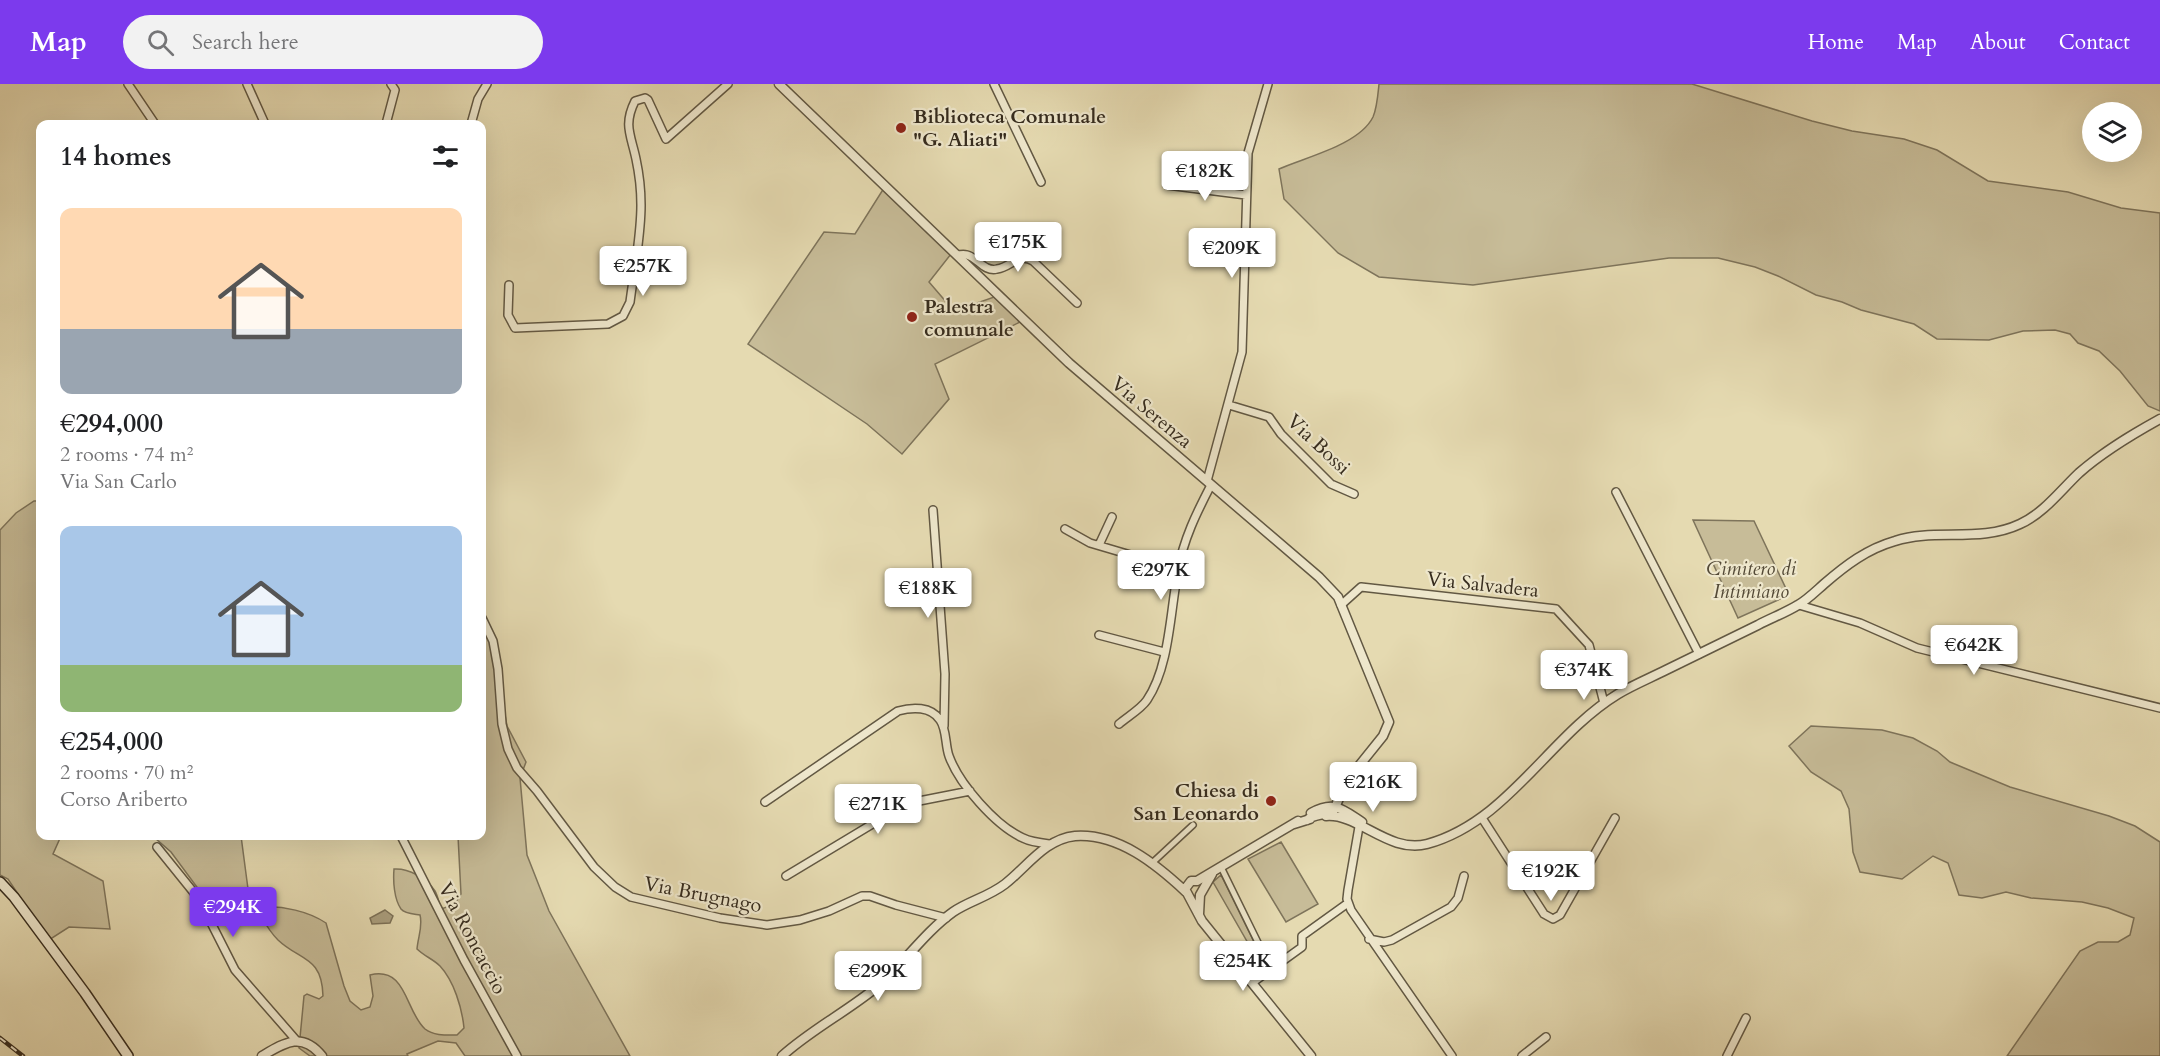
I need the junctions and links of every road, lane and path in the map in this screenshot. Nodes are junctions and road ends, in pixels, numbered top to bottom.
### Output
1 (128, 84) edge
2 (248, 84) edge
3 (391, 84) edge
4 (487, 84) edge
5 (728, 84) edge
6 (779, 84) edge
7 (994, 84) edge
8 (1268, 84) edge
9 (152, 120) edge
10 (263, 120) edge
11 (387, 120) edge
12 (472, 120) edge
13 (1041, 182) dead end
14 (1167, 185) dead end
15 (1246, 195) junction
16 (957, 255) junction
17 (508, 285) dead end
18 (1077, 303) dead end
19 (1228, 405) junction
20 (2160, 419) edge
21 (1209, 483) junction
22 (1616, 492) dead end
23 (1354, 494) dead end
24 (933, 510) dead end
25 (1112, 517) dead end
26 (1065, 529) dead end
27 (1099, 545) junction
28 (1178, 569) junction
29 (1341, 605) junction
30 (1799, 605) junction
31 (486, 626) edge
32 (1099, 635) dead end
33 (1164, 652) junction
34 (1699, 654) junction
35 (1604, 703) junction
36 (2160, 708) edge
37 (1119, 724) dead end
38 (944, 728) junction
39 (970, 791) junction
40 (765, 802) dead end
41 (1336, 806) junction
42 (1482, 818) junction
43 (1615, 818) dead end
44 (1307, 820) junction
45 (1293, 824) junction
46 (1360, 824) junction
47 (1192, 825) dead end
48 (402, 840) edge
49 (1050, 844) junction
50 (157, 847) dead end
51 (1151, 864) junction
52 (1218, 869) junction
53 (1167, 874) junction
54 (786, 876) dead end
55 (1464, 876) dead end
56 (0, 882) edge
57 (1197, 886) junction
58 (1188, 894) junction
59 (1348, 903) junction
60 (1198, 914) junction
61 (946, 918) junction
62 (1369, 939) junction
63 (1271, 969) junction
64 (1252, 983) junction
65 (1746, 1018) dead end
66 (1546, 1037) dead end
67 (296, 1040) junction
68 (128, 1056) edge
69 (262, 1056) edge
70 (322, 1056) edge
71 (517, 1056) edge
72 (782, 1056) edge
73 (1311, 1056) edge
74 (1452, 1056) edge
75 (1522, 1056) edge
76 (1727, 1056) edge

1 - 9 street
2 - 10 street
3 - 11 street
4 - 12 street
5 - 17 street
6 - 16 street, Via Serenza
7 - 13 street
8 - 15 street
14 - 15 street
15 - 19 street
16 - 18 street
16 - 21 street, Via Serenza
19 - 21 street
19 - 23 street, Via Bossi
20 - 30 street
21 - 28 street
21 - 29 street, Via Serenza
22 - 34 street
24 - 38 street
25 - 27 street
26 - 27 street
27 - 28 street
28 - 33 street
29 - 35 street, Via Salvadera
29 - 41 street, Via Serenza
30 - 34 street
30 - 36 street
31 - 61 street, Via Brugnago
32 - 33 street
33 - 37 street
34 - 35 street
35 - 42 street
38 - 39 street
38 - 40 street
39 - 49 street
39 - 54 street
41 - 44 street
41 - 45 street
41 - 46 street
42 - 43 street
42 - 46 street
44 - 45 street
44 - 46 street
45 - 52 street
46 - 59 street
47 - 51 street
48 - 71 street, Via Roncaccio
49 - 51 street
49 - 61 street
50 - 67 street
51 - 53 street
52 - 57 street
52 - 63 street
53 - 57 street
53 - 58 street
55 - 62 street
56 - 68 main road
57 - 58 street
57 - 58 street
57 - 60 street
58 - 60 street
59 - 62 street
59 - 63 street
60 - 64 street
61 - 72 street
62 - 74 street
63 - 64 street
64 - 73 street
65 - 76 street
66 - 75 street
67 - 69 street
67 - 70 street

